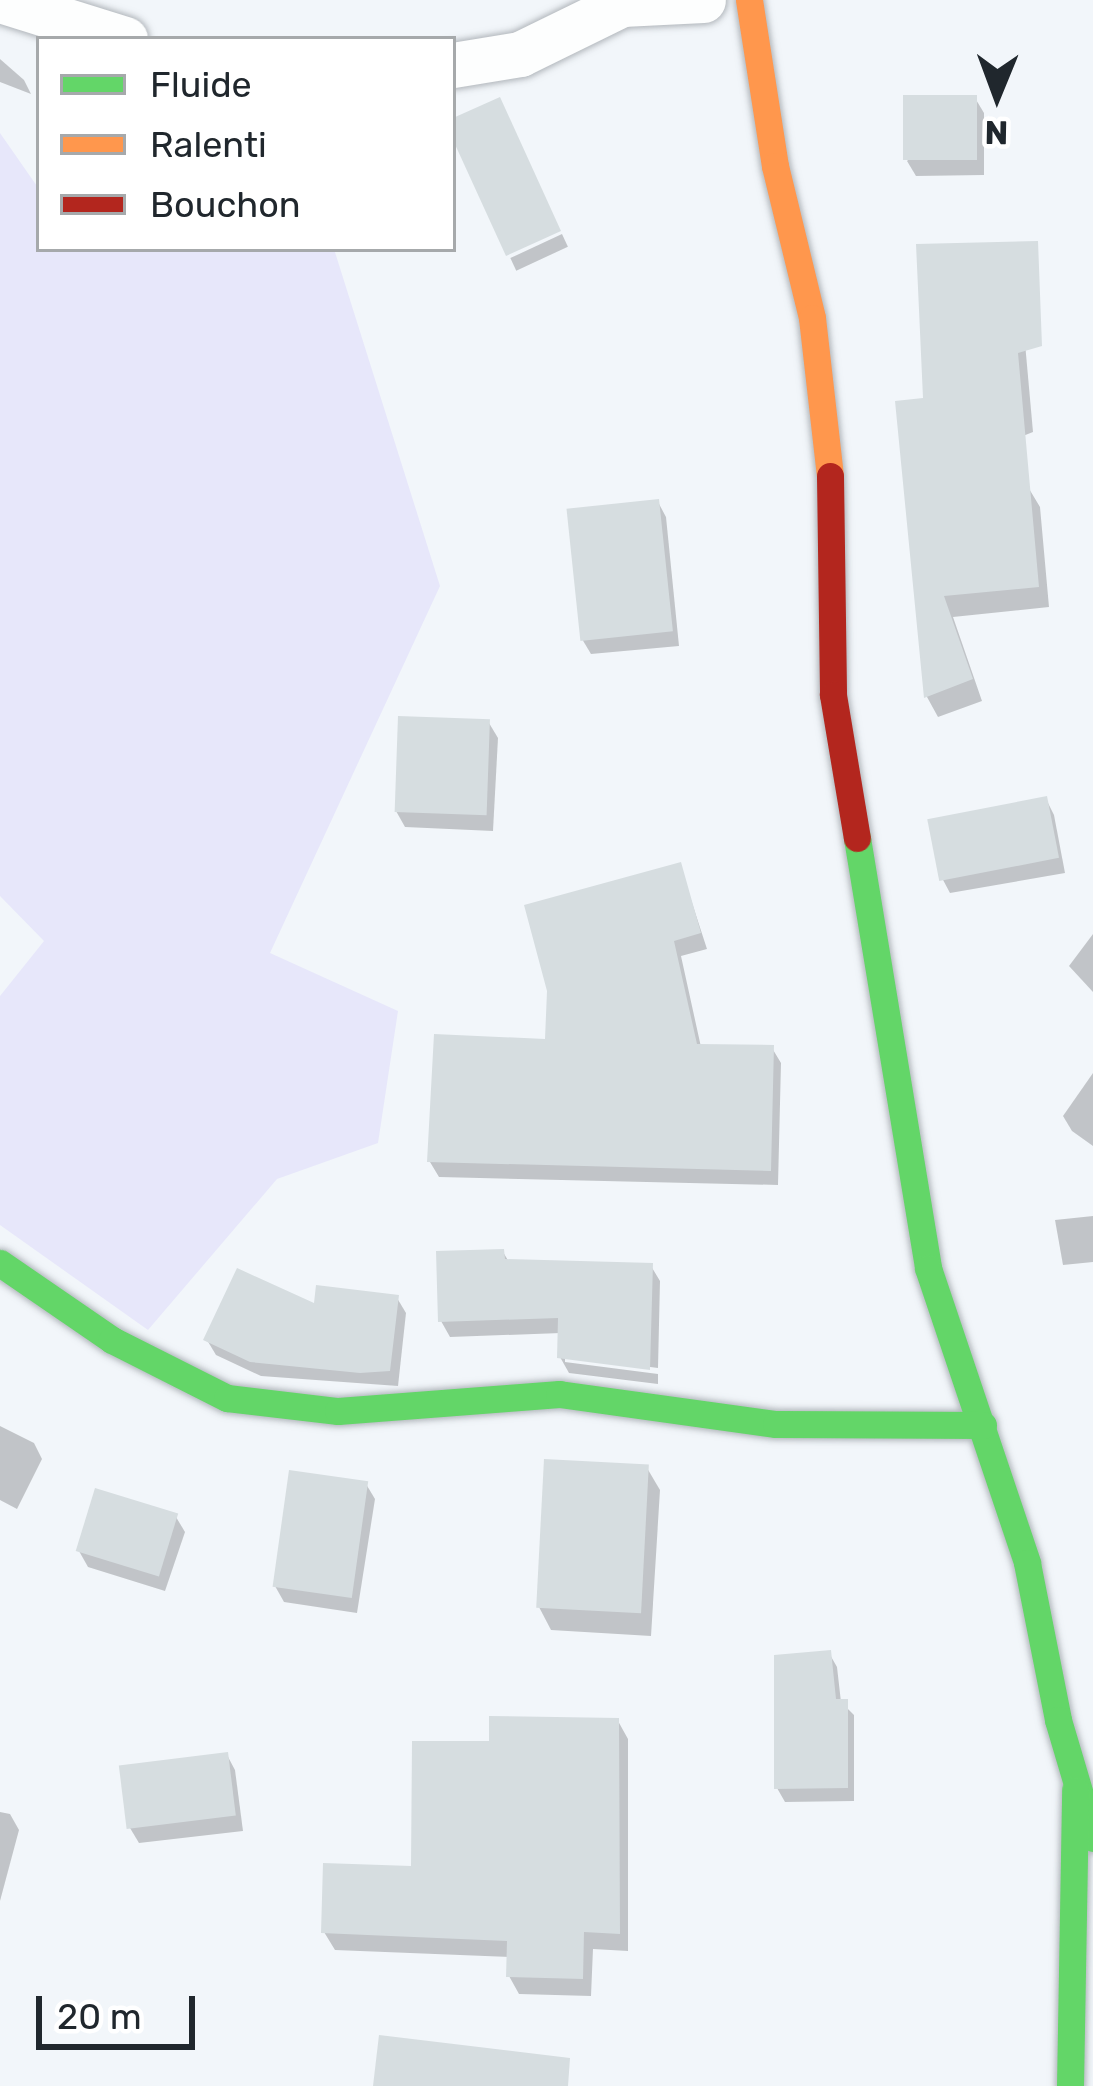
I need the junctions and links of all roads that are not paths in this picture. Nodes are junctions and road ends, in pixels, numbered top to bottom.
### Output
1 (0, 0) edge
2 (703, 0) edge
3 (749, 0) edge
4 (115, 36) edge
5 (456, 65) edge
6 (0, 1263) edge
7 (983, 1425) junction
8 (1076, 1774) junction
9 (1093, 1838) edge
10 (1070, 2086) edge

1 - 4 street
2 - 5 street
3 - 7 main road
6 - 7 main road
7 - 8 main road
8 - 9 main road
8 - 10 main road

